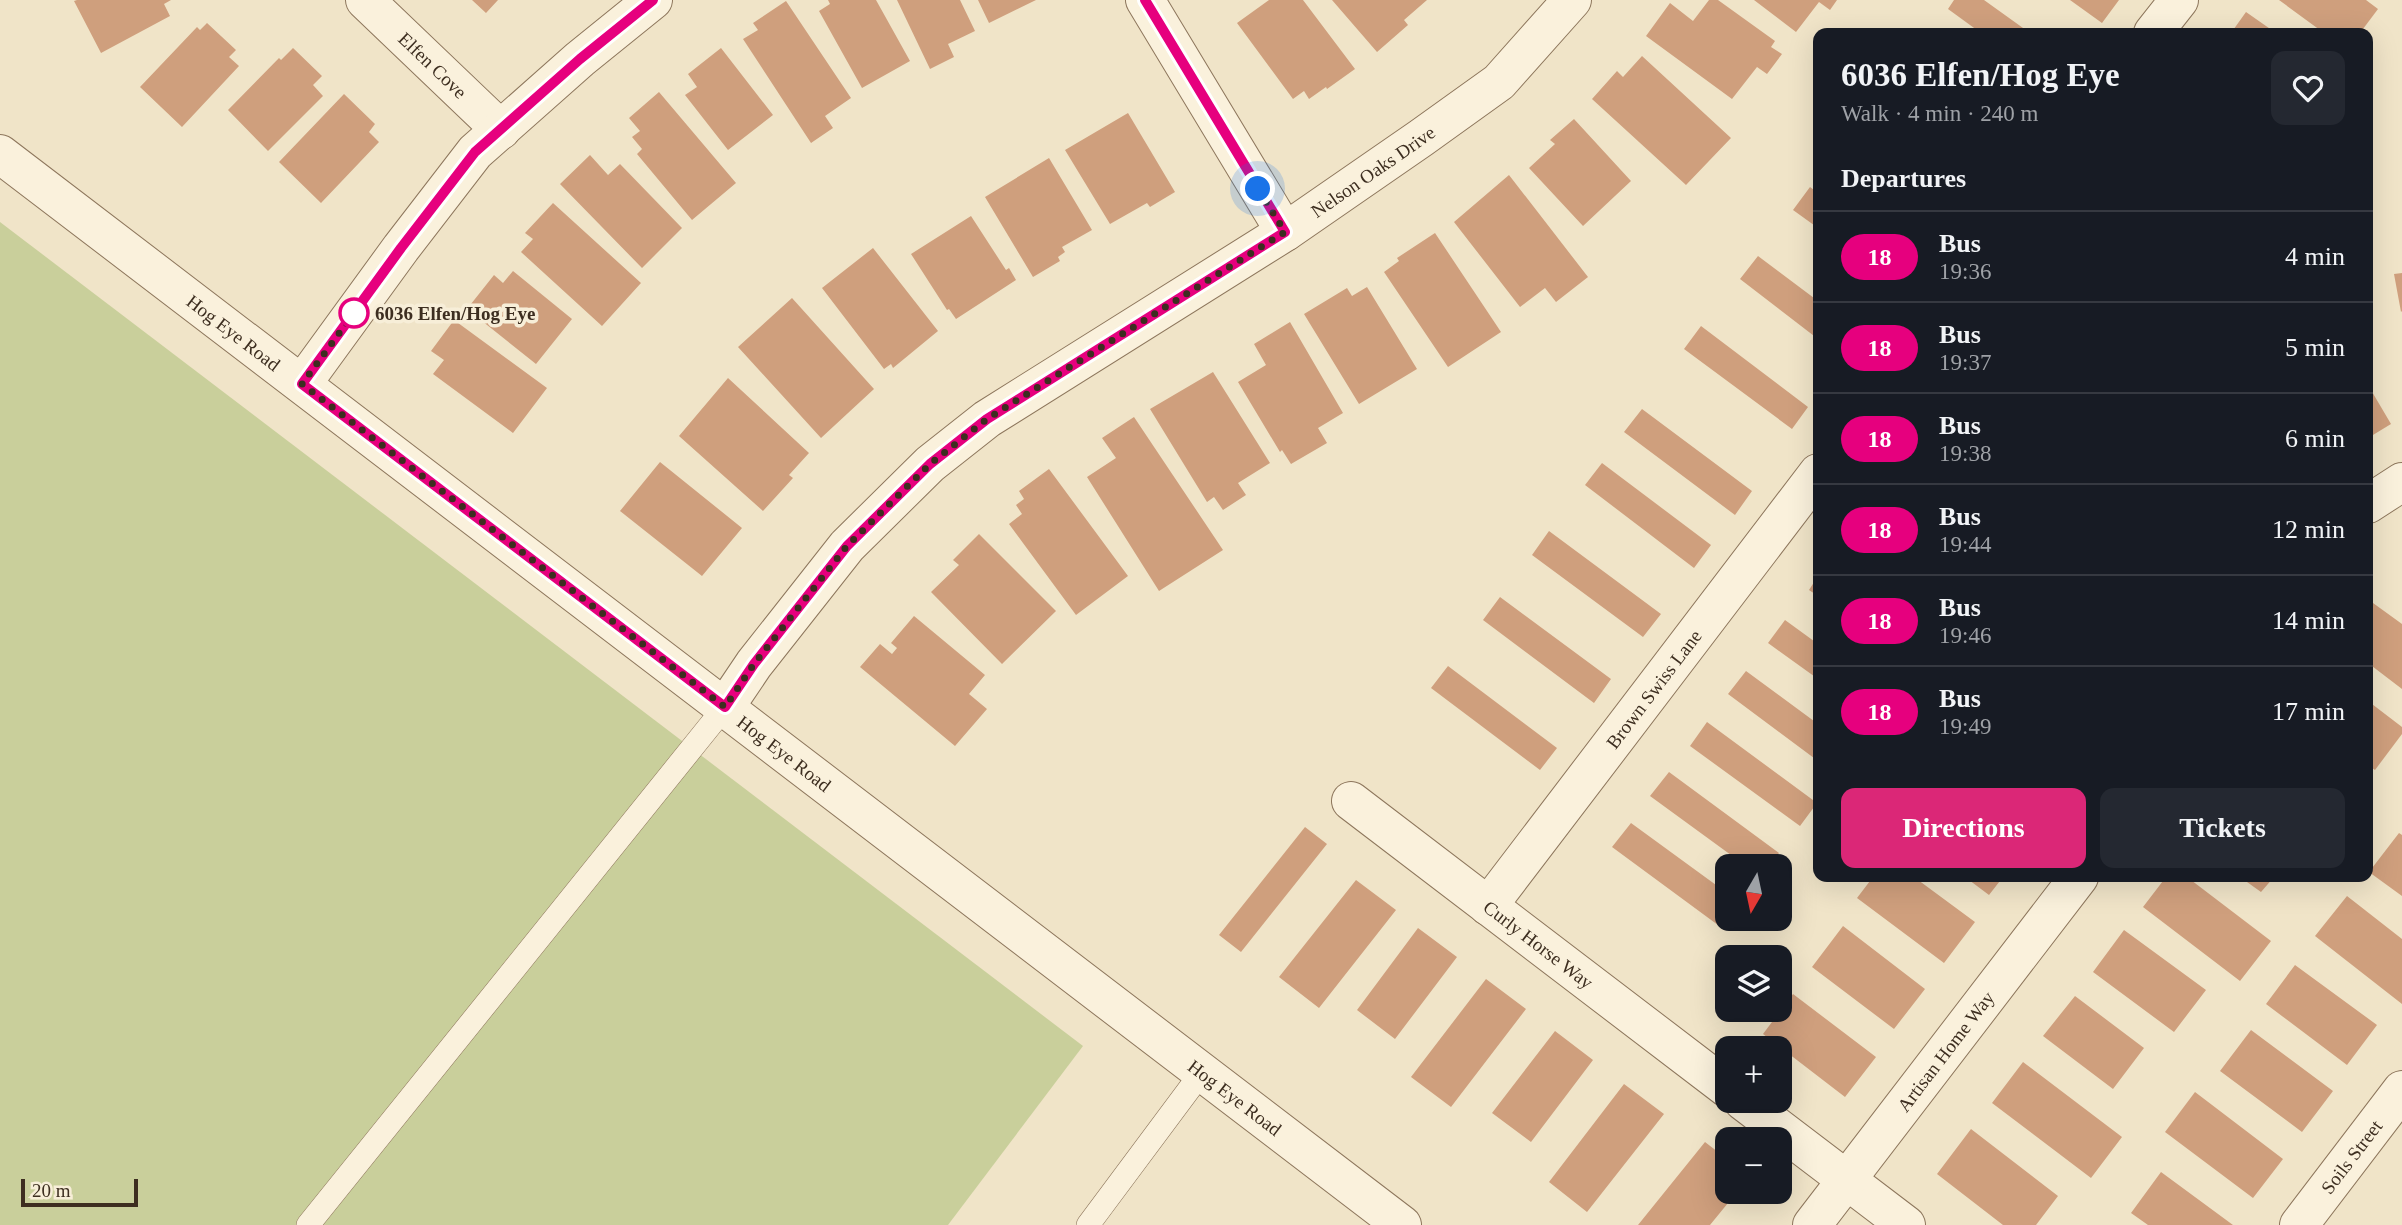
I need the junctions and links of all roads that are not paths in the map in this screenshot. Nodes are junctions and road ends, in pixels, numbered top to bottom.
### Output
1 (365, 0) edge
2 (653, 0) edge
3 (1145, 0) edge
4 (1572, 0) edge
5 (2179, 0) edge
6 (2157, 28) edge
7 (501, 130) junction
8 (0, 154) edge
9 (1285, 232) junction
10 (302, 384) junction
11 (1813, 480) edge
12 (2402, 482) edge
13 (2373, 501) edge
14 (725, 707) junction
15 (1351, 801) dead end
16 (2075, 882) edge
17 (1488, 906) junction
18 (1202, 1072) junction
19 (1715, 1079) edge
20 (2402, 1090) edge
21 (1759, 1113) edge
22 (1848, 1180) junction
23 (308, 1225) edge
24 (1088, 1225) edge
25 (1402, 1225) edge
26 (1812, 1225) edge
27 (1906, 1225) edge
28 (2299, 1225) edge

1 - 7 street, Elfen Cove
2 - 7 street
3 - 9 street
4 - 9 street, Nelson Oaks Drive
5 - 6 street
7 - 10 street
8 - 10 street, Hog Eye Road
9 - 14 street, Nelson Oaks Drive
10 - 14 street, Hog Eye Road
11 - 17 street, Brown Swiss Lane
12 - 13 street
14 - 18 street, Hog Eye Road
14 - 23 lane
15 - 17 street, Curly Horse Way
16 - 22 street, Artisan Home Way
17 - 19 street, Curly Horse Way
18 - 24 lane
18 - 25 street, Hog Eye Road
20 - 28 street, Soils Street
21 - 22 street
22 - 26 street, Artisan Home Way
22 - 27 street

